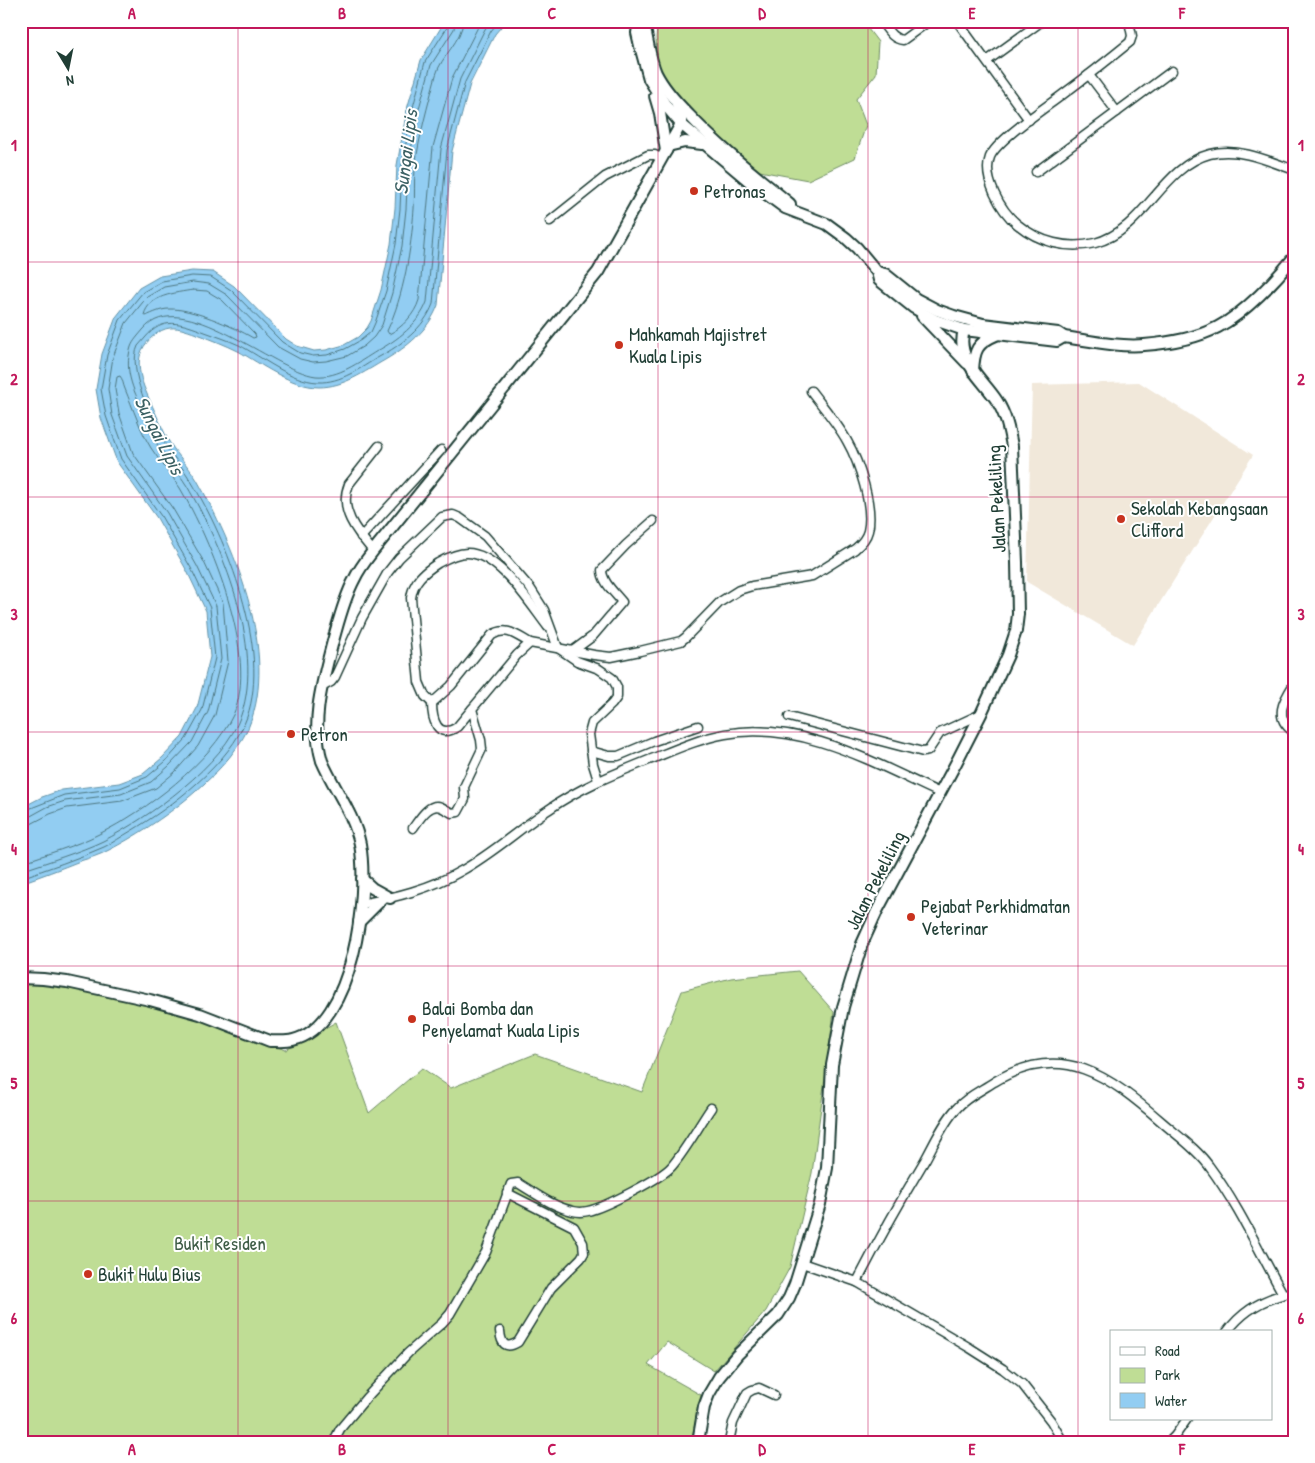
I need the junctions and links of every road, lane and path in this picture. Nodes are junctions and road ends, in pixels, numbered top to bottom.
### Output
1 (639, 21) edge
2 (643, 21) edge
3 (881, 21) edge
4 (930, 21) edge
5 (957, 21) edge
6 (1042, 21) edge
7 (1128, 21) edge
8 (987, 61) junction
9 (1172, 71) dead end
10 (1089, 75) junction
11 (649, 79) junction
12 (676, 102) junction
13 (1117, 112) junction
14 (1029, 120) junction
15 (681, 124) junction
16 (702, 128) junction
17 (703, 144) junction
18 (665, 152) junction
19 (1294, 170) edge
20 (1036, 172) dead end
21 (791, 209) junction
22 (550, 221) dead end
23 (1294, 257) edge
24 (877, 272) junction
25 (914, 308) junction
26 (954, 316) junction
27 (983, 324) junction
28 (964, 330) junction
29 (997, 334) junction
30 (1064, 338) junction
31 (970, 367) junction
32 (810, 391) dead end
33 (379, 446) dead end
34 (441, 450) dead end
35 (653, 521) dead end
36 (361, 538) junction
37 (372, 551) junction
38 (550, 629) junction
39 (530, 643) junction
40 (558, 648) junction
41 (574, 650) junction
42 (1294, 684) edge
43 (322, 687) junction
44 (432, 703) junction
45 (472, 709) junction
46 (981, 714) junction
47 (790, 717) dead end
48 (698, 726) dead end
49 (1294, 732) edge
50 (591, 751) junction
51 (598, 780) junction
52 (940, 793) junction
53 (413, 828) dead end
54 (362, 879) junction
55 (386, 899) junction
56 (361, 904) junction
57 (359, 922) junction
58 (21, 978) edge
59 (710, 1108) dead end
60 (507, 1193) junction
61 (802, 1263) junction
62 (857, 1282) junction
63 (1294, 1292) edge
64 (1283, 1294) junction
65 (1229, 1330) edge
66 (500, 1331) dead end
67 (774, 1395) dead end
68 (1186, 1420) edge
69 (336, 1442) edge
70 (698, 1442) edge
71 (729, 1442) edge
72 (1063, 1442) edge
73 (1169, 1442) edge

1 - 11 street
2 - 12 street
3 - 4 street
5 - 8 street
6 - 8 street
7 - 10 street
8 - 14 street
9 - 13 street
10 - 13 street
10 - 14 street
11 - 15 street
11 - 18 street
12 - 15 street
12 - 16 street
13 - 20 street
14 - 19 street
15 - 16 street
15 - 17 street
15 - 18 street
16 - 21 street
17 - 18 street
17 - 21 street
18 - 22 street
18 - 37 street
21 - 24 street
23 - 30 street
24 - 25 street
24 - 26 street
25 - 28 street
25 - 31 street
26 - 27 street
26 - 28 street
27 - 28 street
27 - 30 street
28 - 29 street
28 - 31 street, Jalan Pekeliling
29 - 30 street
29 - 31 street
31 - 46 street, Jalan Pekeliling
32 - 41 street
33 - 36 street
34 - 36 street
35 - 41 street
36 - 37 street
37 - 43 street
38 - 40 street
38 - 43 street
38 - 44 street
39 - 40 street
39 - 44 street
39 - 45 street
40 - 41 street
40 - 50 street
42 - 49 street
43 - 54 street
44 - 45 street
45 - 53 street
46 - 47 street
46 - 52 street, Jalan Pekeliling
48 - 50 street
50 - 51 street
51 - 52 street
51 - 55 street
52 - 61 street, Jalan Pekeliling
54 - 55 street
54 - 56 street
55 - 56 street
55 - 57 street
56 - 57 street
57 - 58 street
59 - 60 street
60 - 66 street
60 - 69 street
61 - 62 street
61 - 70 street, Jalan Pekeliling
62 - 64 street
62 - 72 street
63 - 64 street
64 - 65 street
67 - 71 street
68 - 73 street

